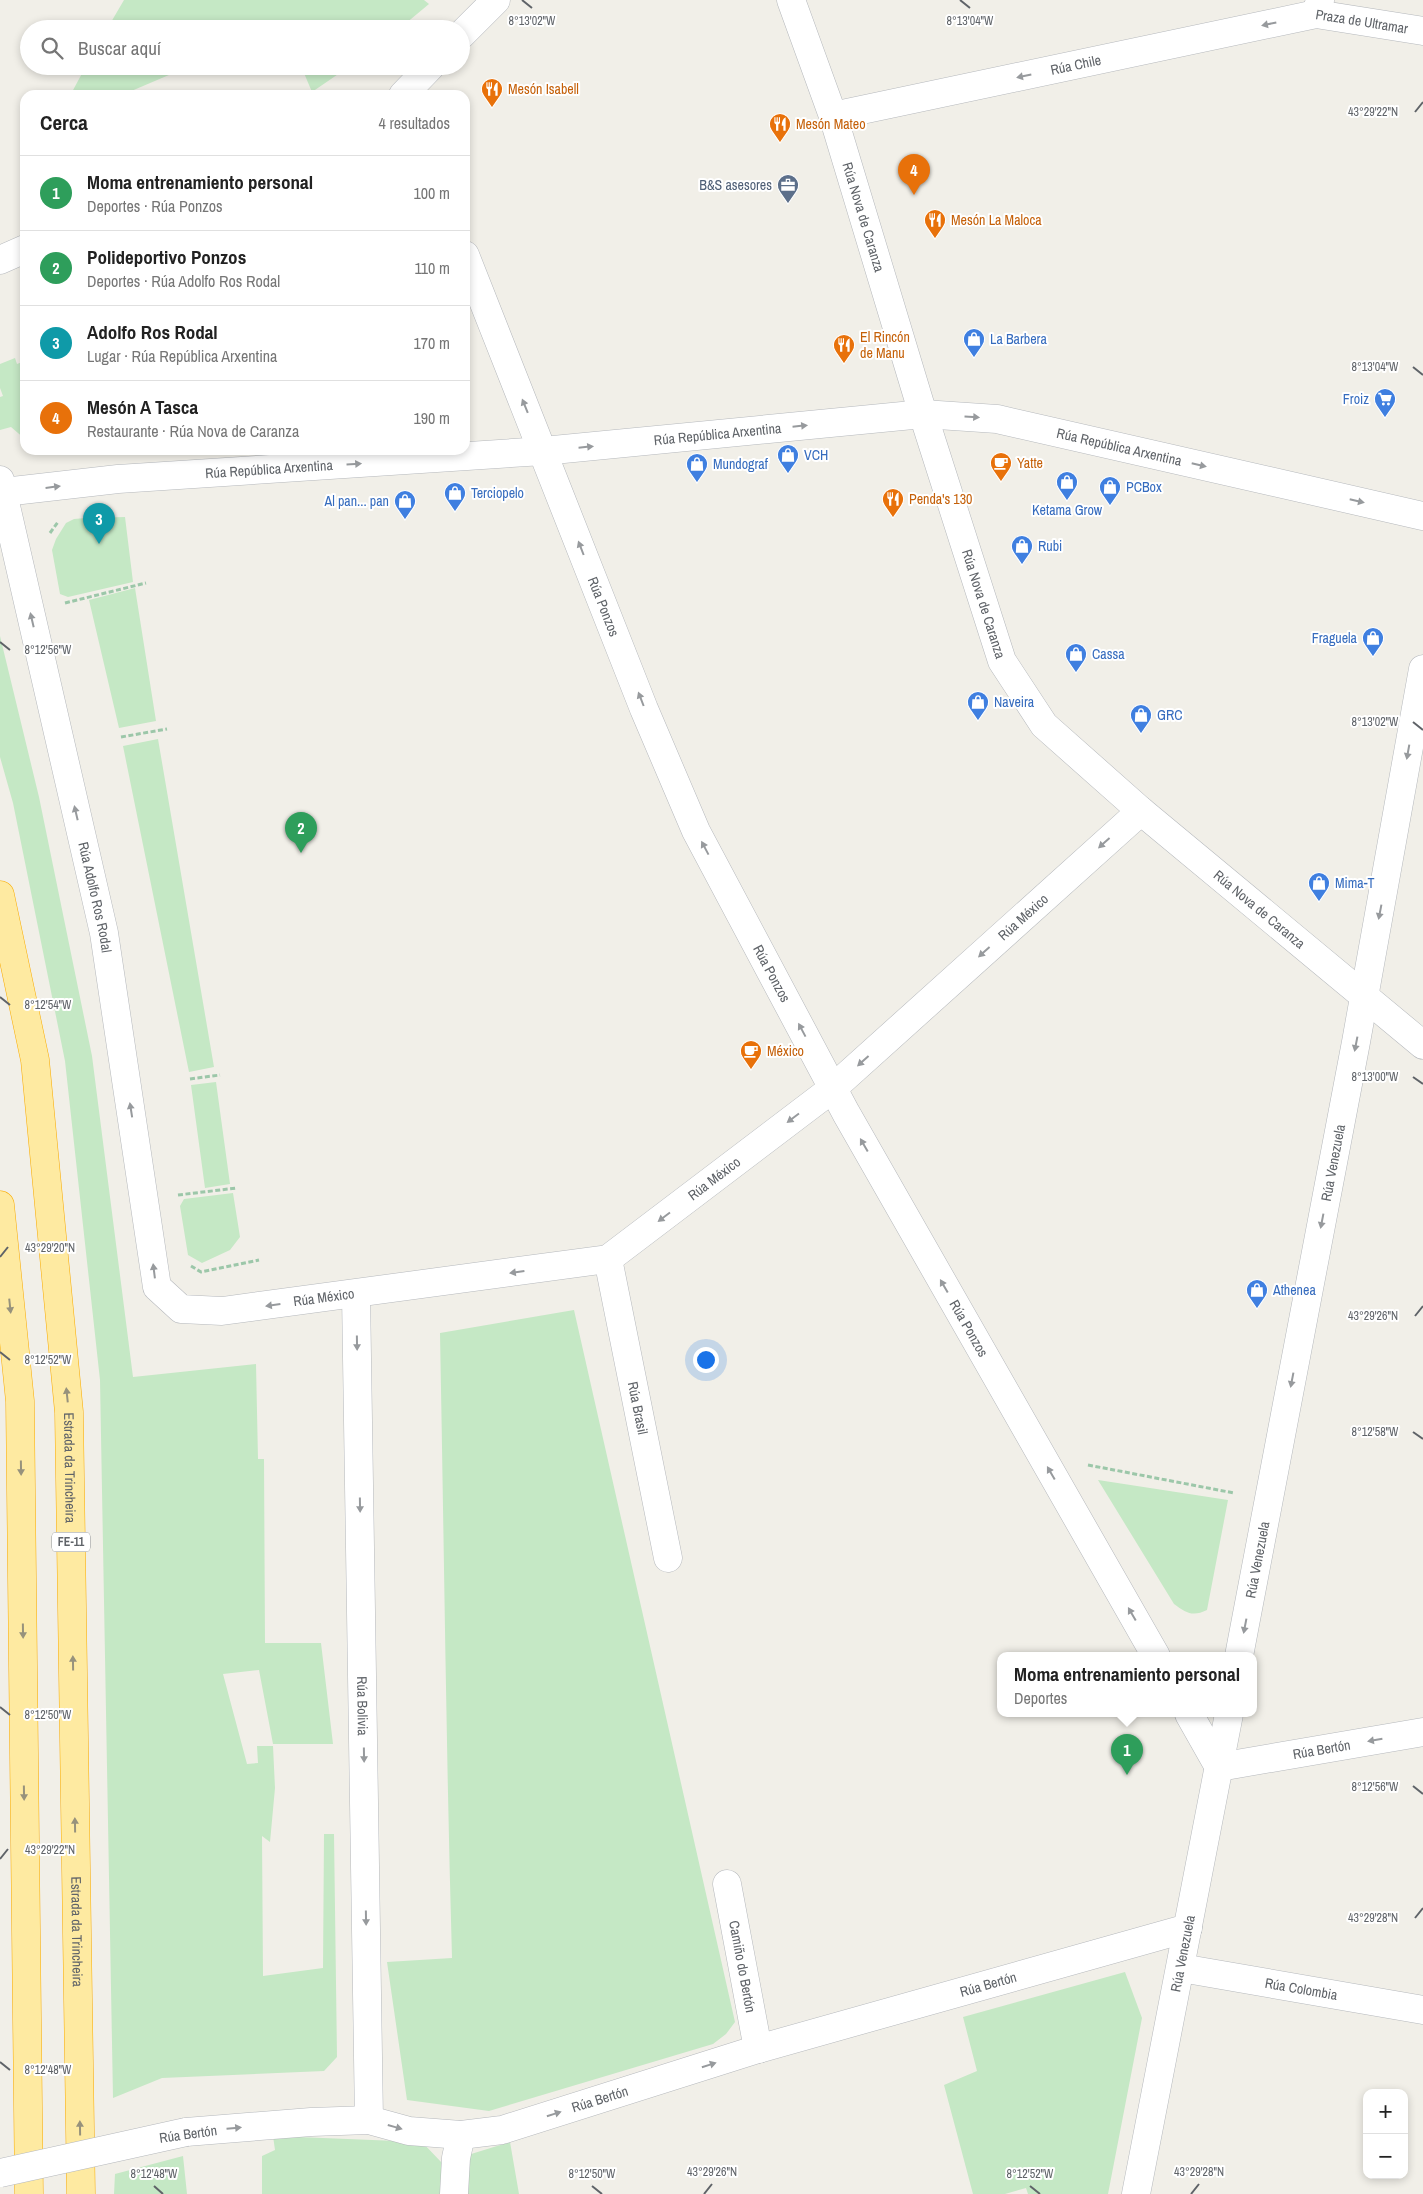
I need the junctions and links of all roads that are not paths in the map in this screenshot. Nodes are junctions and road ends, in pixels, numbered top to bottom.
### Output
1 (496, 0) edge
2 (791, 0) edge
3 (1318, 7) edge
4 (470, 27) edge
5 (1423, 31) edge
6 (422, 75) edge
7 (408, 90) edge
8 (833, 116) junction
9 (20, 252) edge
10 (0, 260) edge
11 (470, 268) edge
12 (923, 414) junction
13 (543, 451) junction
14 (2, 486) edge
15 (1423, 516) edge
16 (1423, 669) edge
17 (1141, 811) junction
18 (0, 895) edge
19 (1364, 996) junction
20 (1423, 1045) edge
21 (832, 1089) junction
22 (0, 1206) edge
23 (608, 1259) junction
24 (356, 1294) junction
25 (180, 1308) joint
26 (668, 1558) dead end
27 (1154, 1652) edge
28 (1240, 1652) edge
29 (1190, 1717) edge
30 (1228, 1717) edge
31 (1423, 1732) edge
32 (1219, 1767) junction
33 (727, 1884) dead end
34 (1188, 1928) junction
35 (1181, 1968) junction
36 (1423, 2010) edge
37 (758, 2049) junction
38 (369, 2120) junction
39 (460, 2135) junction
40 (0, 2173) edge
41 (29, 2194) edge
42 (81, 2194) edge
43 (455, 2194) edge
44 (1136, 2194) edge

1 - 4 street
2 - 8 street, Rúa Nova de Caranza
3 - 5 street, Praza de Ultramar
3 -> 8 street, Rúa Chile
6 - 7 street
8 - 12 street, Rúa Nova de Caranza
9 - 10 street
13 -> 11 street, Rúa Ponzos
13 -> 12 street, Rúa República Arxentina
12 -> 15 street, Rúa República Arxentina
12 - 17 street, Rúa Nova de Caranza
14 -> 13 street, Rúa República Arxentina
21 -> 13 street, Rúa Ponzos
25 -> 14 street, Rúa Adolfo Ros Rodal
16 -> 19 street, Rúa Venezuela
17 - 19 street, Rúa Nova de Caranza
17 -> 21 street, Rúa México
42 -> 18 highway, Estrada da Trincheira / FE-11
19 - 20 street, Rúa Nova de Caranza
19 -> 28 street, Rúa Venezuela
21 -> 23 street, Rúa México
27 -> 21 street, Rúa Ponzos
22 -> 41 highway
23 -> 24 street, Rúa México
23 - 26 street, Rúa Brasil
24 -> 25 street, Rúa México
24 -> 38 street, Rúa Bolivia
29 - 32 street
30 - 32 street, Rúa Venezuela
31 -> 32 street, Rúa Bertón
32 - 34 street, Rúa Venezuela
33 - 37 street, Camiño do Bertón
34 - 35 street, Rúa Venezuela
34 - 37 street, Rúa Bertón
35 - 36 street, Rúa Colombia
35 - 44 street, Rúa Venezuela
39 -> 37 street, Rúa Bertón
38 -> 39 street, Rúa Bertón
40 -> 38 street, Rúa Bertón, bridge
39 - 43 street

